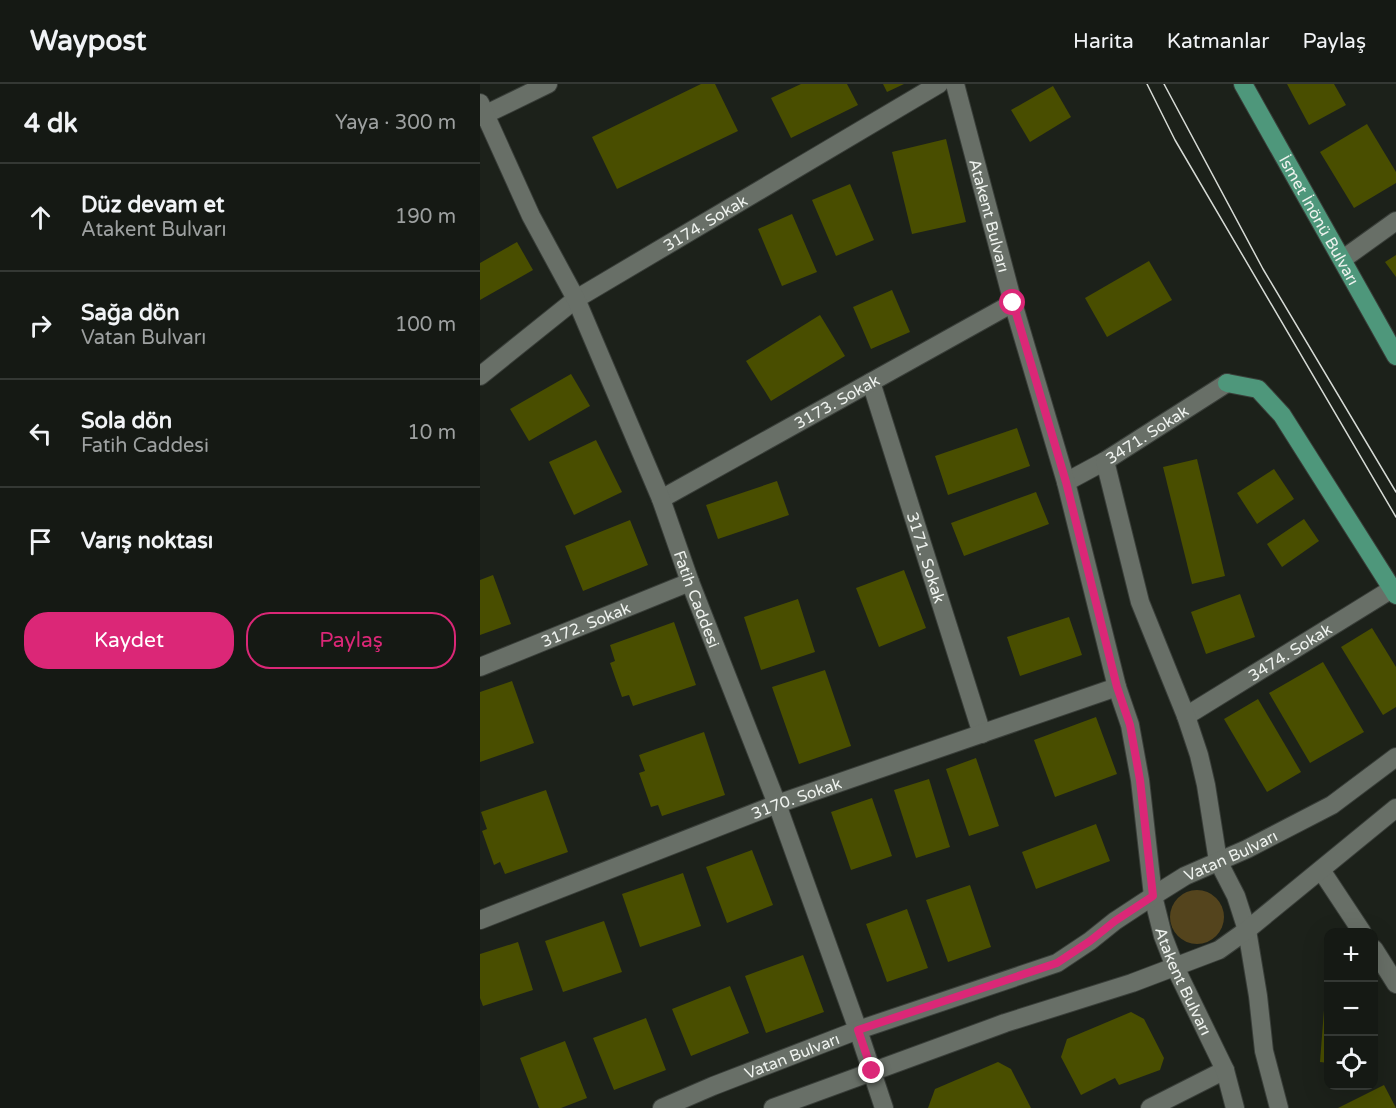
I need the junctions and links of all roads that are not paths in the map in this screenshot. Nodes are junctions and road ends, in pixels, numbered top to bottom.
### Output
1 (548, 84) edge
2 (939, 84) edge
3 (955, 84) edge
4 (1243, 84) edge
5 (482, 111) edge
6 (1396, 221) edge
7 (1343, 259) junction
8 (576, 299) junction
9 (1013, 303) junction
10 (1396, 356) edge
11 (480, 376) edge
12 (871, 382) junction
13 (1227, 383) joint
14 (1105, 461) junction
15 (1066, 482) junction
16 (661, 499) junction
17 (690, 582) junction
18 (1394, 592) edge
19 (480, 667) edge
20 (1117, 687) junction
21 (1186, 716) junction
22 (982, 734) junction
23 (1396, 757) edge
24 (777, 804) junction
25 (1396, 808) edge
26 (1218, 861) junction
27 (1321, 870) junction
28 (1153, 896) junction
29 (480, 920) edge
30 (1359, 928) edge
31 (1247, 930) junction
32 (1378, 955) edge
33 (1175, 967) junction
34 (1396, 984) edge
35 (858, 1030) junction
36 (1225, 1070) junction
37 (872, 1071) junction
38 (662, 1108) edge
39 (773, 1108) edge
40 (884, 1108) edge
41 (1150, 1108) edge
42 (1235, 1108) edge
43 (1279, 1108) edge

1 - 5 street
2 - 8 street, 3174. Sokak
3 - 9 street, Atakent Bulvarı
4 - 7 main road, İsmet İnönü Bulvarı
5 - 8 street, Fatih Caddesi
6 - 7 street
7 - 10 main road, İsmet İnönü Bulvarı
8 - 11 street, 3174. Sokak
8 - 16 street, Fatih Caddesi
9 - 12 street, 3173. Sokak
9 - 15 street, Atakent Bulvarı
12 - 16 street, 3173. Sokak
12 - 22 street, 3171. Sokak
13 - 14 street, 3471. Sokak
13 - 18 main road
14 - 15 street, 3471. Sokak
14 - 21 street
15 - 20 street, Atakent Bulvarı
16 - 17 street, Fatih Caddesi
17 - 19 street, 3172. Sokak
17 - 24 street, Fatih Caddesi
18 - 21 street, 3474. Sokak
20 - 22 street, 3170. Sokak
20 - 28 street, Atakent Bulvarı
21 - 26 street
22 - 24 street, 3170. Sokak
23 - 26 street, Vatan Bulvarı
24 - 29 street, 3170. Sokak
24 - 35 street, Fatih Caddesi
25 - 27 street
26 - 28 street, Vatan Bulvarı
26 - 31 street
27 - 30 street
27 - 31 street
28 - 33 street, Atakent Bulvarı
28 - 35 street, Vatan Bulvarı
31 - 33 street
31 - 43 street
32 - 34 street
33 - 36 street, Atakent Bulvarı
33 - 37 street
35 - 37 street, Fatih Caddesi
35 - 38 street, Vatan Bulvarı
36 - 41 street
36 - 42 street, Atakent Bulvarı
37 - 39 street
37 - 40 street, Fatih Caddesi

